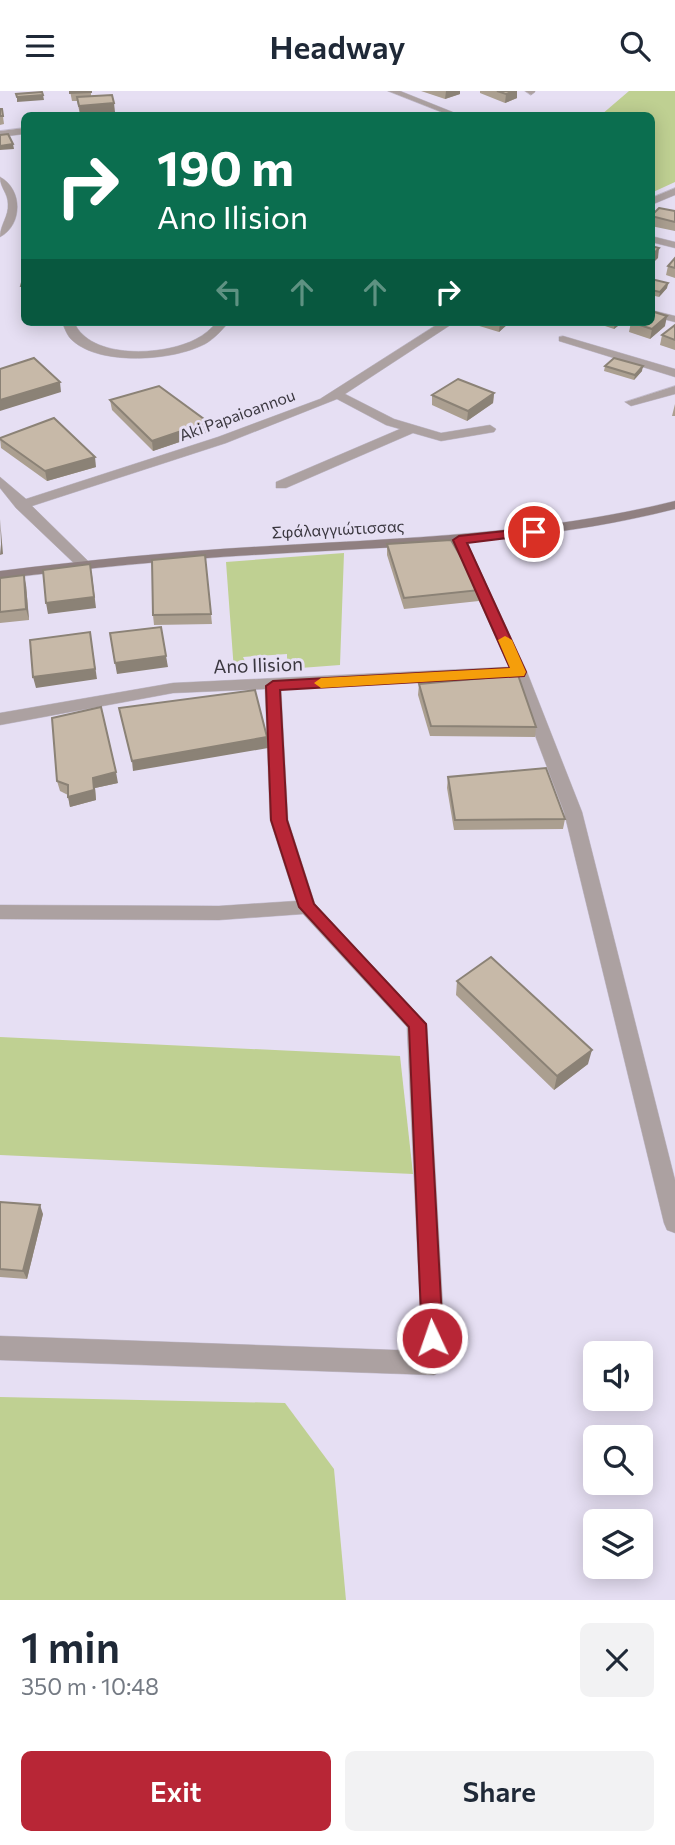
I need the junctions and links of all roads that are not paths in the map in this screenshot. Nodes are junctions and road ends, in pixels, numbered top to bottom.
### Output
1 (392, 91) edge
2 (448, 112) edge
3 (21, 131) edge
4 (0, 134) edge
5 (0, 180) edge
6 (675, 191) edge
7 (655, 200) edge
8 (0, 234) edge
9 (655, 240) edge
10 (675, 245) edge
11 (655, 314) edge
12 (675, 319) edge
13 (70, 326) edge
14 (218, 326) edge
15 (443, 326) edge
16 (563, 339) dead end
17 (675, 373) edge
18 (675, 390) edge
19 (337, 394) junction
20 (631, 402) dead end
21 (413, 428) junction
22 (490, 429) dead end
23 (0, 481) edge
24 (281, 485) dead end
25 (21, 505) junction
26 (675, 505) edge
27 (459, 540) junction
28 (83, 564) junction
29 (0, 575) edge
30 (519, 672) junction
31 (273, 686) junction
32 (0, 719) edge
33 (307, 907) junction
34 (0, 912) edge
35 (675, 1223) edge
36 (0, 1348) edge

1 - 2 street
3 - 4 street
5 - 8 street
6 - 7 street
9 - 10 street
11 - 12 street
13 - 14 street
15 - 19 street, Aki Papaioannou
16 - 17 street
18 - 20 street
19 - 21 street
19 - 25 street, Aki Papaioannou
21 - 22 street
21 - 24 street
23 - 25 street
25 - 28 street
26 - 27 street, Σφάλαγγιώτισσας
27 - 28 street, Σφάλαγγιώτισσας
27 - 30 street
28 - 29 street, Σφάλαγγιώτισσας
30 - 31 street, Ano Ilision
30 - 35 street
31 - 32 street, Ano Ilision
31 - 33 street
33 - 34 street
33 - 36 street

